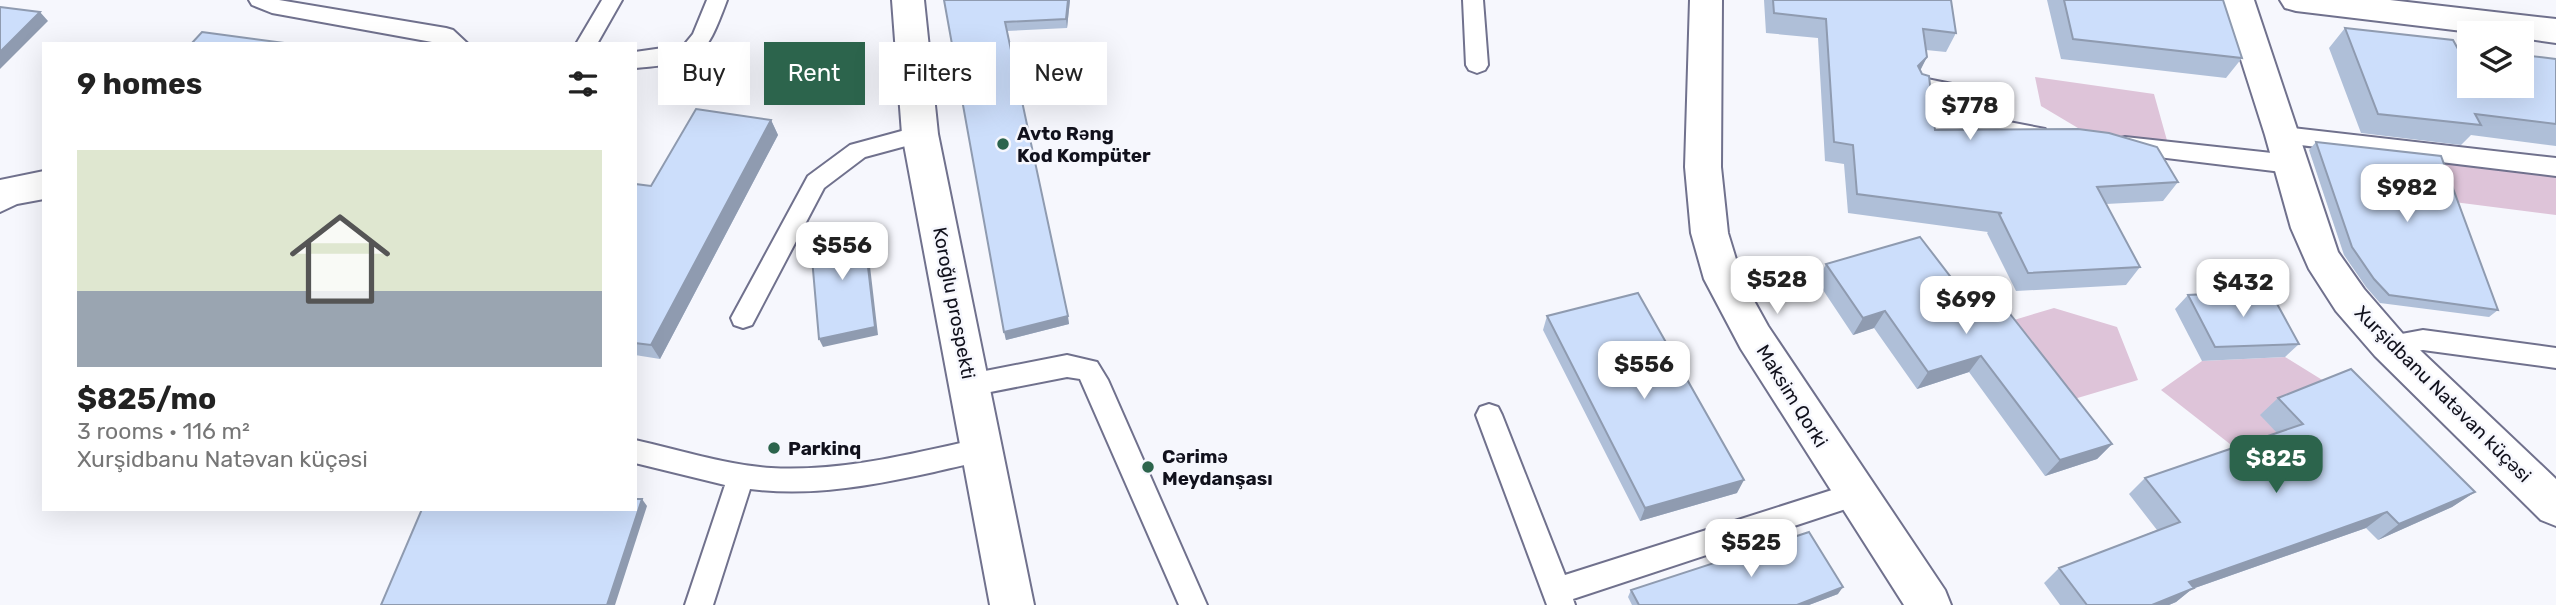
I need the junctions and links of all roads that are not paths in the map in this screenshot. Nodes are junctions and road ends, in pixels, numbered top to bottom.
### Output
1 (259, 0) edge
2 (612, 0) edge
3 (717, 0) edge
4 (908, 0) edge
5 (1473, 0) edge
6 (1706, 0) edge
7 (2238, 0) edge
8 (2296, 0) edge
9 (2556, 31) edge
10 (455, 42) edge
11 (587, 42) edge
12 (637, 60) edge
13 (1477, 65) dead end
14 (1922, 86) edge
15 (920, 134) junction
16 (2056, 137) edge
17 (2107, 144) edge
18 (2287, 149) junction
19 (2556, 167) edge
20 (42, 185) edge
21 (0, 198) edge
22 (743, 318) dead end
23 (2389, 345) junction
24 (2556, 358) edge
25 (970, 385) junction
26 (1489, 415) dead end
27 (983, 449) junction
28 (637, 451) edge
29 (741, 477) junction
30 (1854, 495) junction
31 (2556, 508) edge
32 (1559, 598) edge
33 (1926, 604) edge
34 (699, 605) edge
35 (1012, 605) edge
36 (1194, 605) edge

1 - 10 lane
2 - 11 lane
3 - 12 lane
4 - 15 street, Koroğlu prospekti
5 - 13 lane
6 - 30 street, Maksim Qorki
7 - 18 street, Xurşidbanu Natəvan küçəsi
8 - 9 street
14 - 16 lane
15 - 22 lane
15 - 25 street, Koroğlu prospekti
17 - 18 lane
18 - 19 lane
18 - 23 street, Xurşidbanu Natəvan küçəsi
20 - 21 street
23 - 24 lane
23 - 31 street, Xurşidbanu Natəvan küçəsi
25 - 27 street, Koroğlu prospekti
25 - 36 lane
26 - 32 lane
27 - 29 lane
27 - 35 street, Koroğlu prospekti
28 - 29 lane
29 - 34 lane
30 - 32 lane
30 - 33 street, Maksim Qorki

